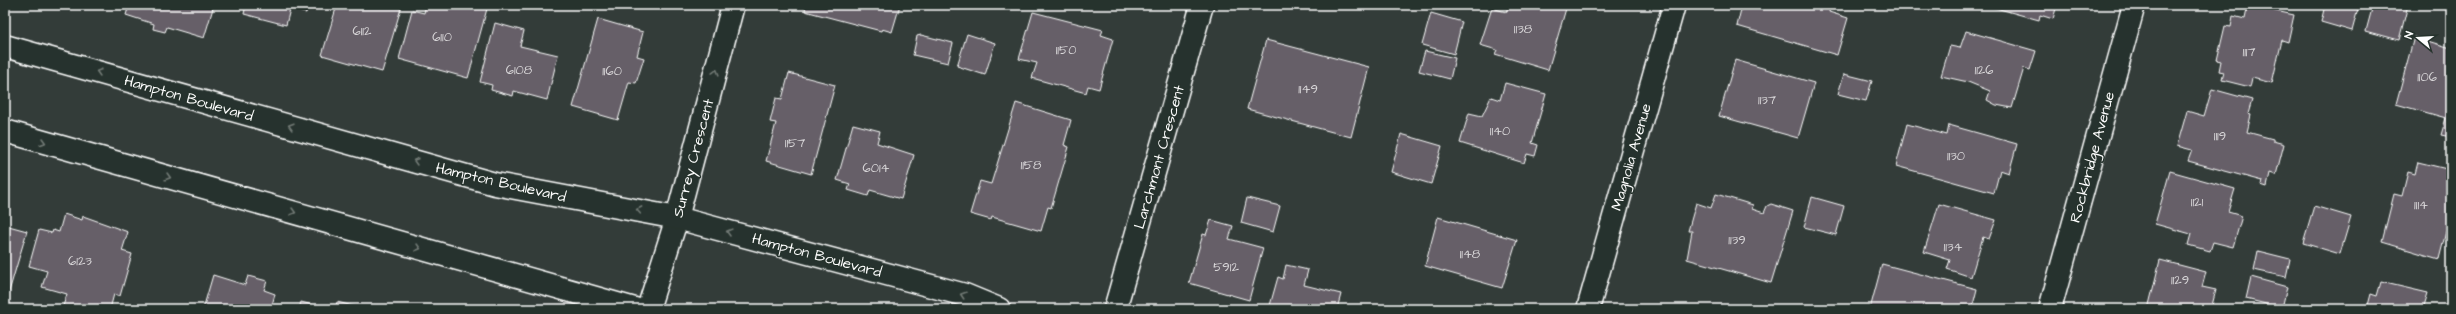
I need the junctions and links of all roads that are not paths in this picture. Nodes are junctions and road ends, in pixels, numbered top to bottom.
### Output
1 (733, 5) edge
2 (1202, 5) edge
3 (1674, 5) edge
4 (2134, 5) edge
5 (5, 46) edge
6 (5, 131) edge
7 (677, 218) junction
8 (635, 309) edge
9 (648, 309) edge
10 (999, 309) edge
11 (1116, 309) edge
12 (1588, 309) edge
13 (2050, 309) edge

7 -> 1 main road, Surrey Crescent
2 - 11 main road, Larchmont Crescent
3 - 12 main road, Magnolia Avenue
4 - 13 main road, Rockbridge Avenue
7 -> 5 main road, Hampton Boulevard
6 -> 8 main road
7 - 9 main road, Surrey Crescent
10 -> 7 main road, Hampton Boulevard

